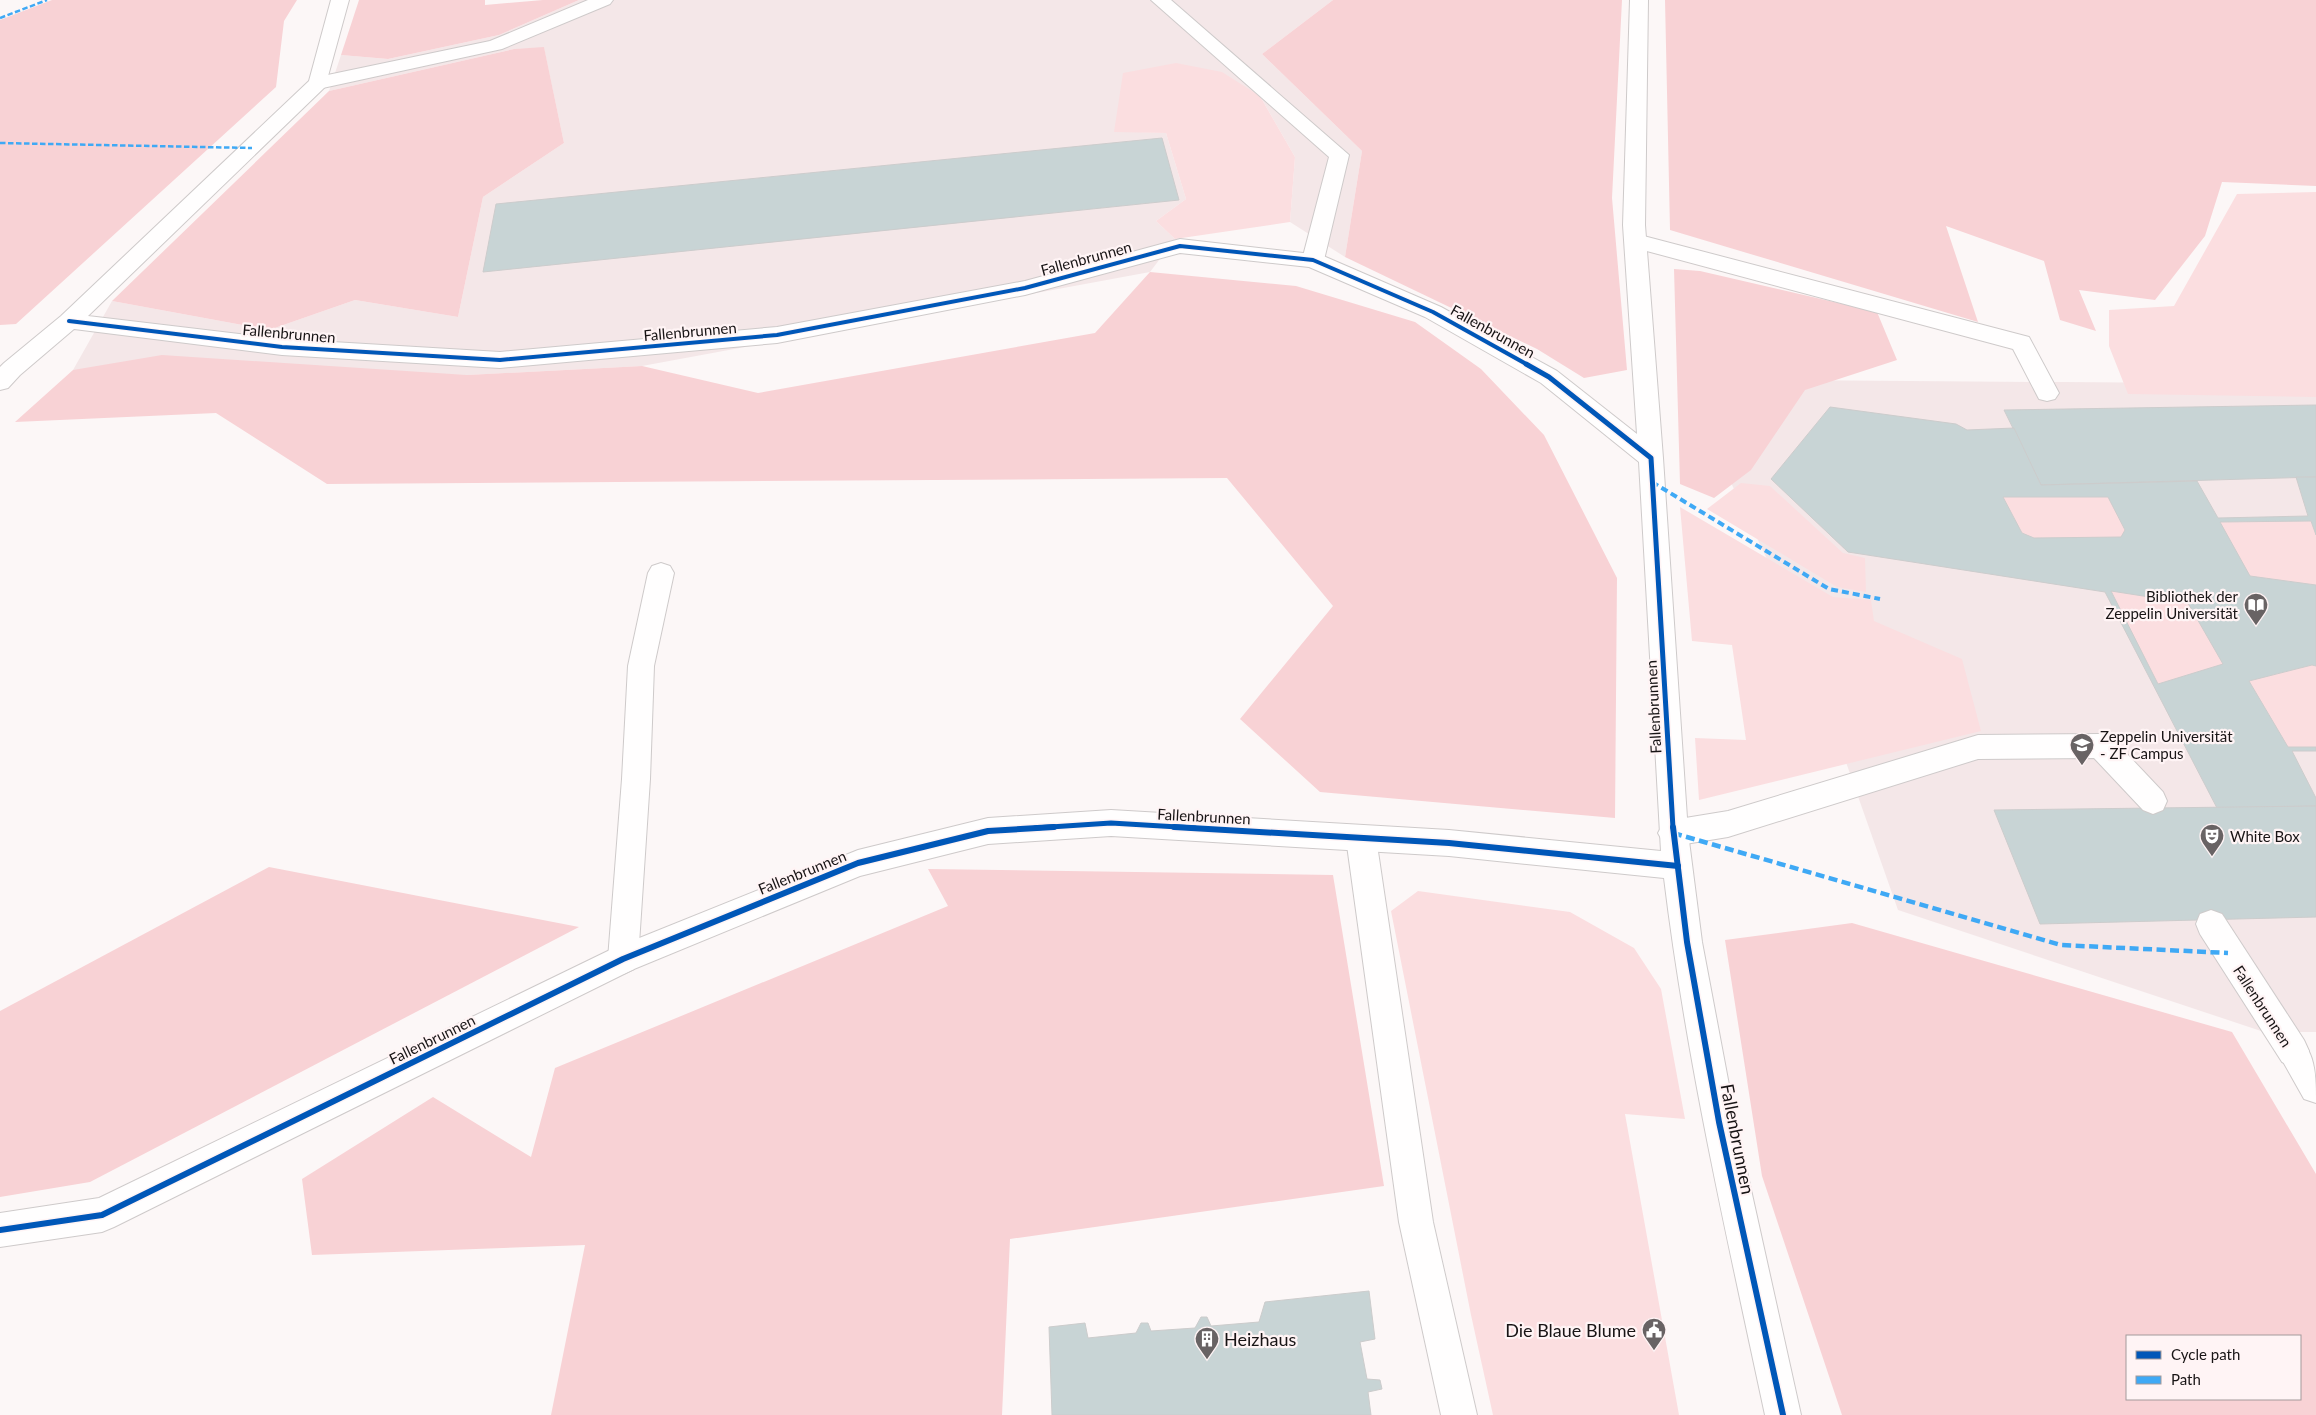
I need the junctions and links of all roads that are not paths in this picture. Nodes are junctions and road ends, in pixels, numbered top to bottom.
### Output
1 (340, 0) edge
2 (604, 0) edge
3 (1160, 0) edge
4 (1639, 0) edge
5 (318, 83) junction
6 (1636, 241) junction
7 (1313, 260) junction
8 (69, 321) junction
9 (4, 373) edge
10 (2047, 393) dead end
11 (1651, 458) junction
12 (661, 573) dead end
13 (2153, 801) dead end
14 (1673, 833) junction
15 (1362, 838) junction
16 (1678, 866) junction
17 (2211, 924) dead end
18 (623, 959) junction
19 (2316, 1087) edge
20 (0, 1230) edge
21 (1459, 1415) edge
22 (1782, 1415) edge

1 - 5 street
2 - 5 street
3 - 7 street
4 - 6 street, Fallenbrunnen
5 - 8 street
6 - 10 street
6 - 11 street, Fallenbrunnen
7 - 8 street, Fallenbrunnen
7 - 11 street, Fallenbrunnen
8 - 9 street
11 - 14 street, Fallenbrunnen
12 - 18 street
13 - 14 street
14 - 16 street, Fallenbrunnen
15 - 16 street, Fallenbrunnen
15 - 18 street, Fallenbrunnen
15 - 21 street
16 - 22 street, Fallenbrunnen
17 - 19 street, Fallenbrunnen
18 - 20 street, Fallenbrunnen

